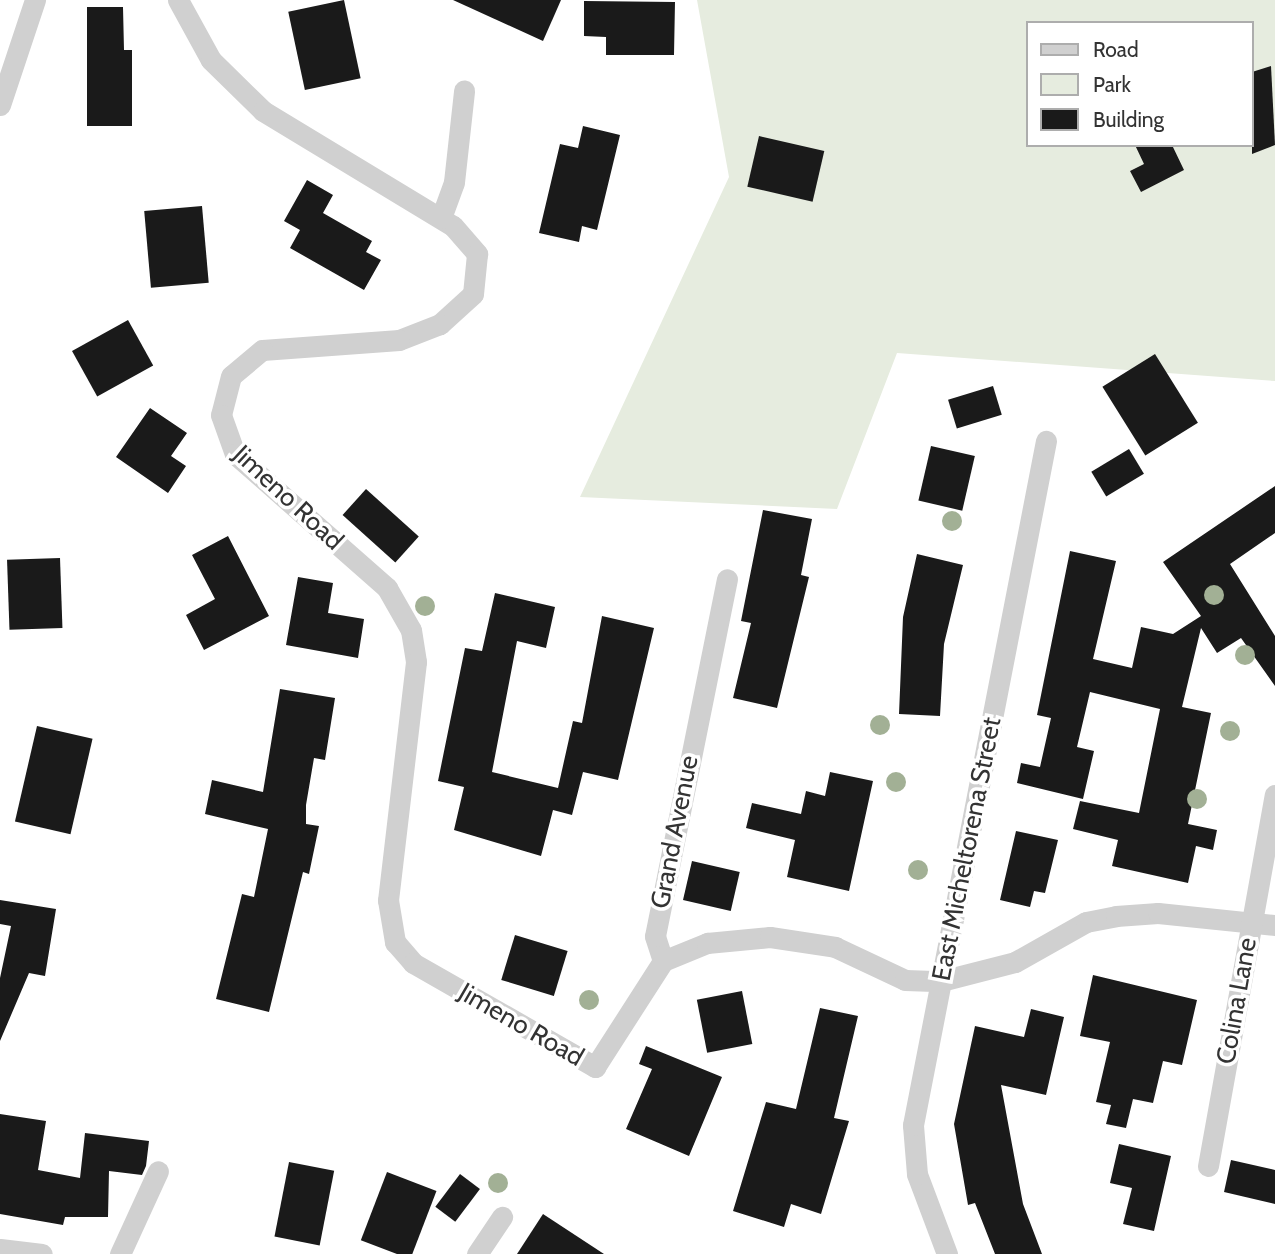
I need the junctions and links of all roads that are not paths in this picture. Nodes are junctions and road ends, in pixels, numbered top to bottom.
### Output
1 (35, 0) edge
2 (178, 0) edge
3 (464, 91) dead end
4 (0, 104) edge
5 (441, 218) junction
6 (1046, 441) dead end
7 (727, 579) dead end
8 (1275, 795) edge
9 (1250, 925) junction
10 (1275, 925) edge
11 (663, 961) junction
12 (941, 981) junction
13 (1208, 1166) dead end
14 (158, 1171) dead end
15 (502, 1217) dead end
16 (0, 1249) edge
17 (42, 1254) edge
18 (120, 1254) edge
19 (477, 1254) edge
20 (947, 1254) edge

1 - 4 street
2 - 5 street, Jimeno Road
3 - 5 street
5 - 11 street, Jimeno Road
6 - 12 street, East Micheltorena Street
7 - 11 street, Grand Avenue
8 - 9 street, Colina Lane
9 - 10 street
9 - 12 street
9 - 13 street, Colina Lane
11 - 12 street
12 - 20 street, East Micheltorena Street
14 - 18 street
15 - 19 street
16 - 17 street

